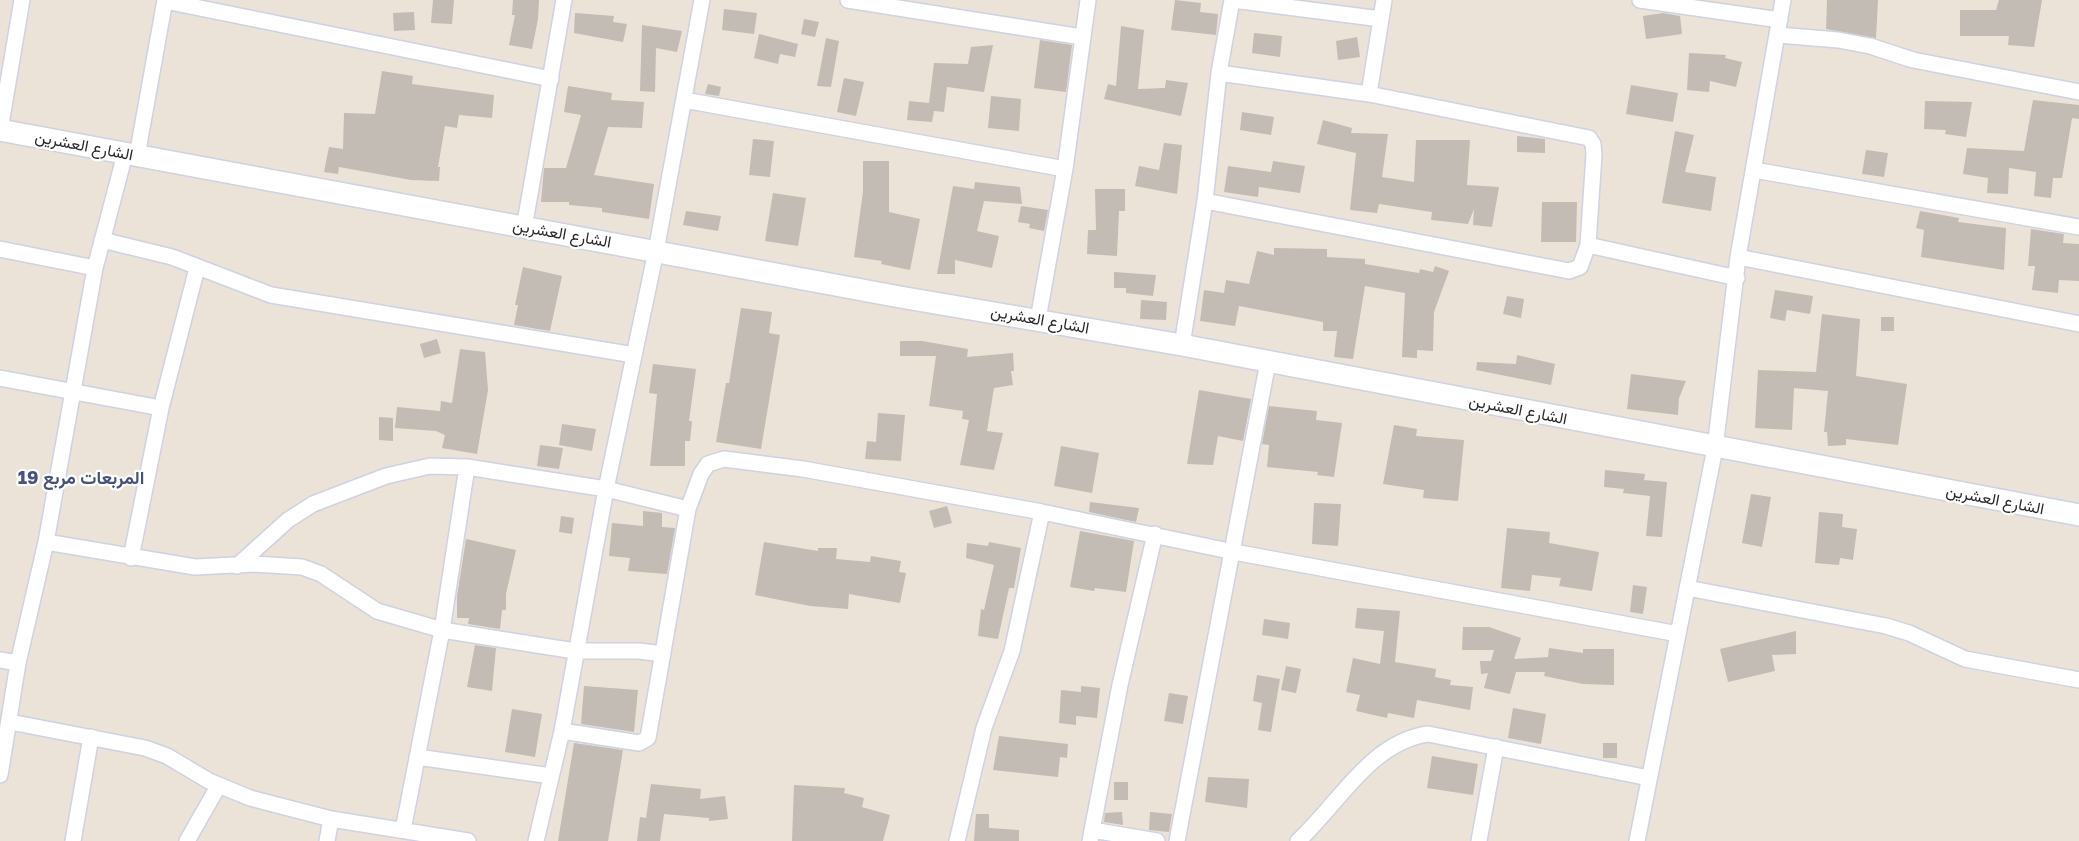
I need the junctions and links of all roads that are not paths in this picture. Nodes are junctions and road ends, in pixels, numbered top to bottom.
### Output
1 (22, 0) edge
2 (165, 0) edge
3 (564, 0) edge
4 (702, 0) edge
5 (1088, 0) edge
6 (1233, 0) edge
7 (1384, 0) edge
8 (1640, 0) edge
9 (1783, 0) edge
10 (856, 1) edge
11 (1381, 19) junction
12 (1780, 20) junction
13 (1778, 35) junction
14 (1082, 37) junction
15 (1219, 73) junction
16 (551, 79) junction
17 (2079, 92) edge
18 (1369, 94) junction
19 (684, 100) junction
20 (0, 130) edge
21 (131, 155) junction
22 (1065, 169) junction
23 (1754, 170) junction
24 (1205, 201) junction
25 (2079, 226) edge
26 (524, 228) junction
27 (102, 240) junction
28 (1588, 245) junction
29 (0, 249) edge
30 (656, 251) junction
31 (1738, 257) junction
32 (95, 268) junction
33 (197, 268) junction
34 (1737, 278) junction
35 (1038, 320) junction
36 (2079, 324) edge
37 (1182, 345) junction
38 (634, 355) junction
39 (1268, 362) junction
40 (0, 378) edge
41 (72, 392) junction
42 (160, 408) junction
43 (1715, 448) junction
44 (467, 467) junction
45 (606, 489) junction
46 (688, 509) junction
47 (1042, 512) junction
48 (2079, 515) edge
49 (1155, 534) junction
50 (46, 542) junction
51 (1234, 552) junction
52 (131, 558) junction
53 (237, 566) junction
54 (1687, 588) junction
55 (442, 630) junction
56 (1678, 633) junction
57 (575, 651) junction
58 (663, 654) junction
59 (0, 660) edge
60 (18, 663) junction
61 (2079, 680) edge
62 (10, 722) junction
63 (562, 731) junction
64 (91, 737) junction
65 (1496, 747) junction
66 (417, 757) junction
67 (0, 775) edge
68 (551, 776) junction
69 (1649, 778) junction
70 (219, 785) junction
71 (331, 819) junction
72 (403, 830) junction
73 (1091, 835) edge
74 (74, 841) edge
75 (187, 841) edge
76 (327, 841) edge
77 (468, 841) edge
78 (536, 841) edge
79 (957, 841) edge
80 (1157, 841) edge
81 (1177, 841) edge
82 (1298, 841) edge
83 (1479, 841) edge
84 (1637, 841) edge

1 - 20 street
2 - 16 street
2 - 21 street
3 - 16 street
4 - 19 street
5 - 14 street
6 - 11 street
6 - 15 street
7 - 11 street
8 - 12 street
9 - 12 street
10 - 14 street
11 - 18 street
12 - 13 street
13 - 17 street
13 - 23 street
14 - 22 street
15 - 18 street
15 - 24 street
16 - 26 street
18 - 28 street
19 - 22 street
19 - 30 street
20 - 21 street, الشارع العشرين
21 - 26 street, الشارع العشرين
21 - 27 street
22 - 35 street
23 - 25 street
23 - 31 street
24 - 28 street
24 - 37 street
26 - 30 street, الشارع العشرين
27 - 32 street
27 - 33 street
28 - 34 street
29 - 32 street
30 - 35 street, الشارع العشرين
30 - 38 street
31 - 34 street
31 - 36 street
32 - 41 street
33 - 38 street
33 - 42 street
34 - 43 street
35 - 37 street, الشارع العشرين
37 - 39 street, الشارع العشرين
38 - 45 street
39 - 43 street, الشارع العشرين
39 - 51 street
40 - 41 street
41 - 42 street
41 - 50 street
42 - 52 street
43 - 48 street, الشارع العشرين
43 - 54 street
44 - 45 street
44 - 53 street
44 - 55 street
45 - 46 street
45 - 57 street
46 - 47 street
46 - 58 street
47 - 49 street
47 - 79 street
49 - 51 street
49 - 73 street
50 - 52 street
50 - 60 street
51 - 56 street
51 - 81 street
52 - 53 street
53 - 55 street
54 - 56 street
54 - 61 street
55 - 57 street
55 - 66 street
56 - 69 street
57 - 58 street
57 - 63 street
58 - 63 street
59 - 60 street
60 - 62 street
62 - 64 street
62 - 67 street
63 - 68 street
64 - 70 street
64 - 74 street
65 - 69 street
65 - 82 street
65 - 83 street
66 - 68 street
66 - 72 street
68 - 78 street
69 - 84 street
70 - 71 street
70 - 75 street
71 - 72 street
71 - 76 street
72 - 77 street
73 - 80 street

